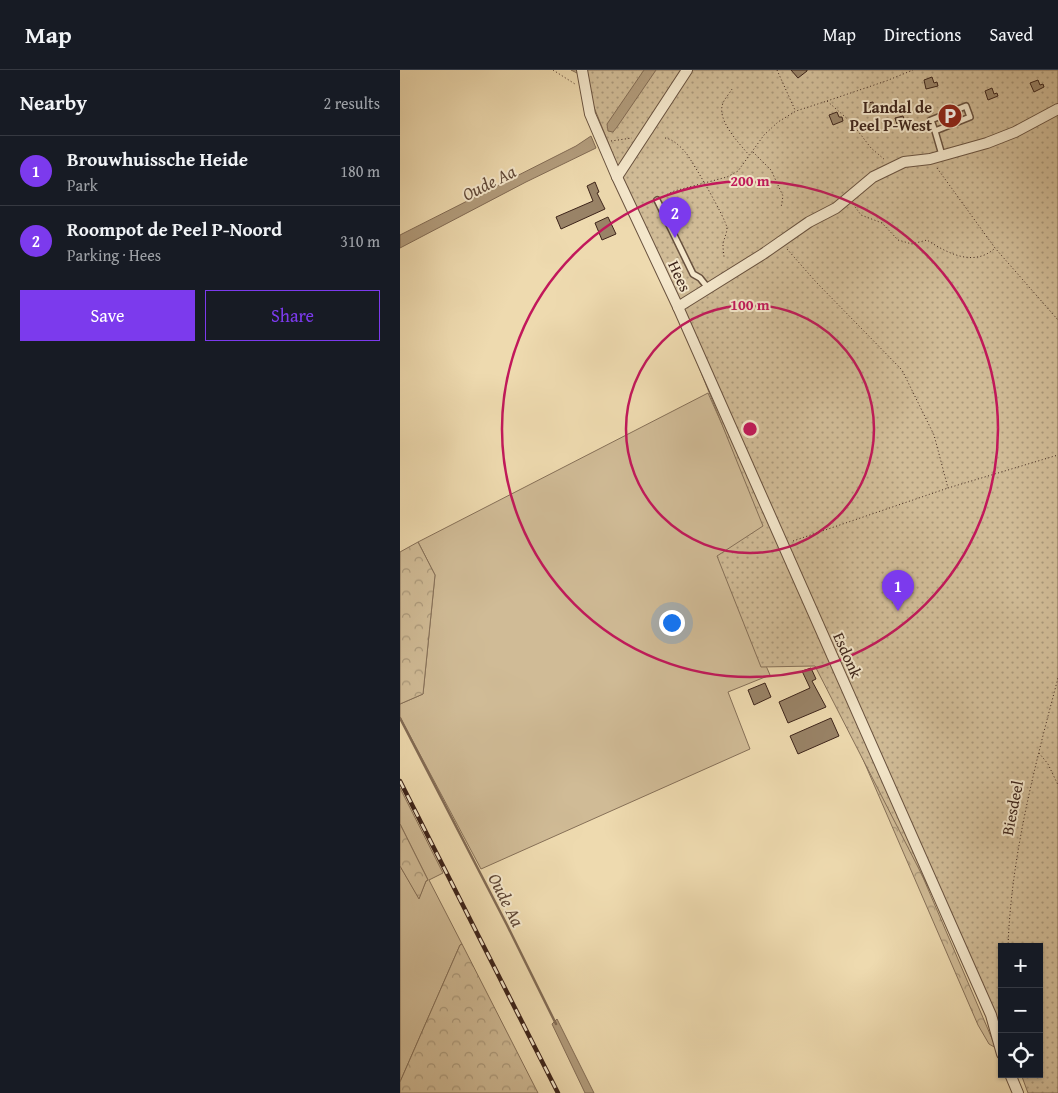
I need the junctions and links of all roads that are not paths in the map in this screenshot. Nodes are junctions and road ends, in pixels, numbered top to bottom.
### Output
1 (582, 70) edge
2 (687, 70) edge
3 (1058, 108) edge
4 (935, 131) junction
5 (943, 156) junction
6 (617, 177) junction
7 (657, 200) road end
8 (709, 289) junction
9 (678, 307) junction
10 (998, 1040) edge
11 (1012, 1078) edge
12 (1018, 1093) edge

1 - 6 street, Hees
2 - 6 street
3 - 5 street
4 - 4 lane
4 - 5 lane
5 - 8 street
6 - 9 street, Hees
7 - 8 lane
8 - 9 street
9 - 10 street, Esdonk
11 - 12 street

